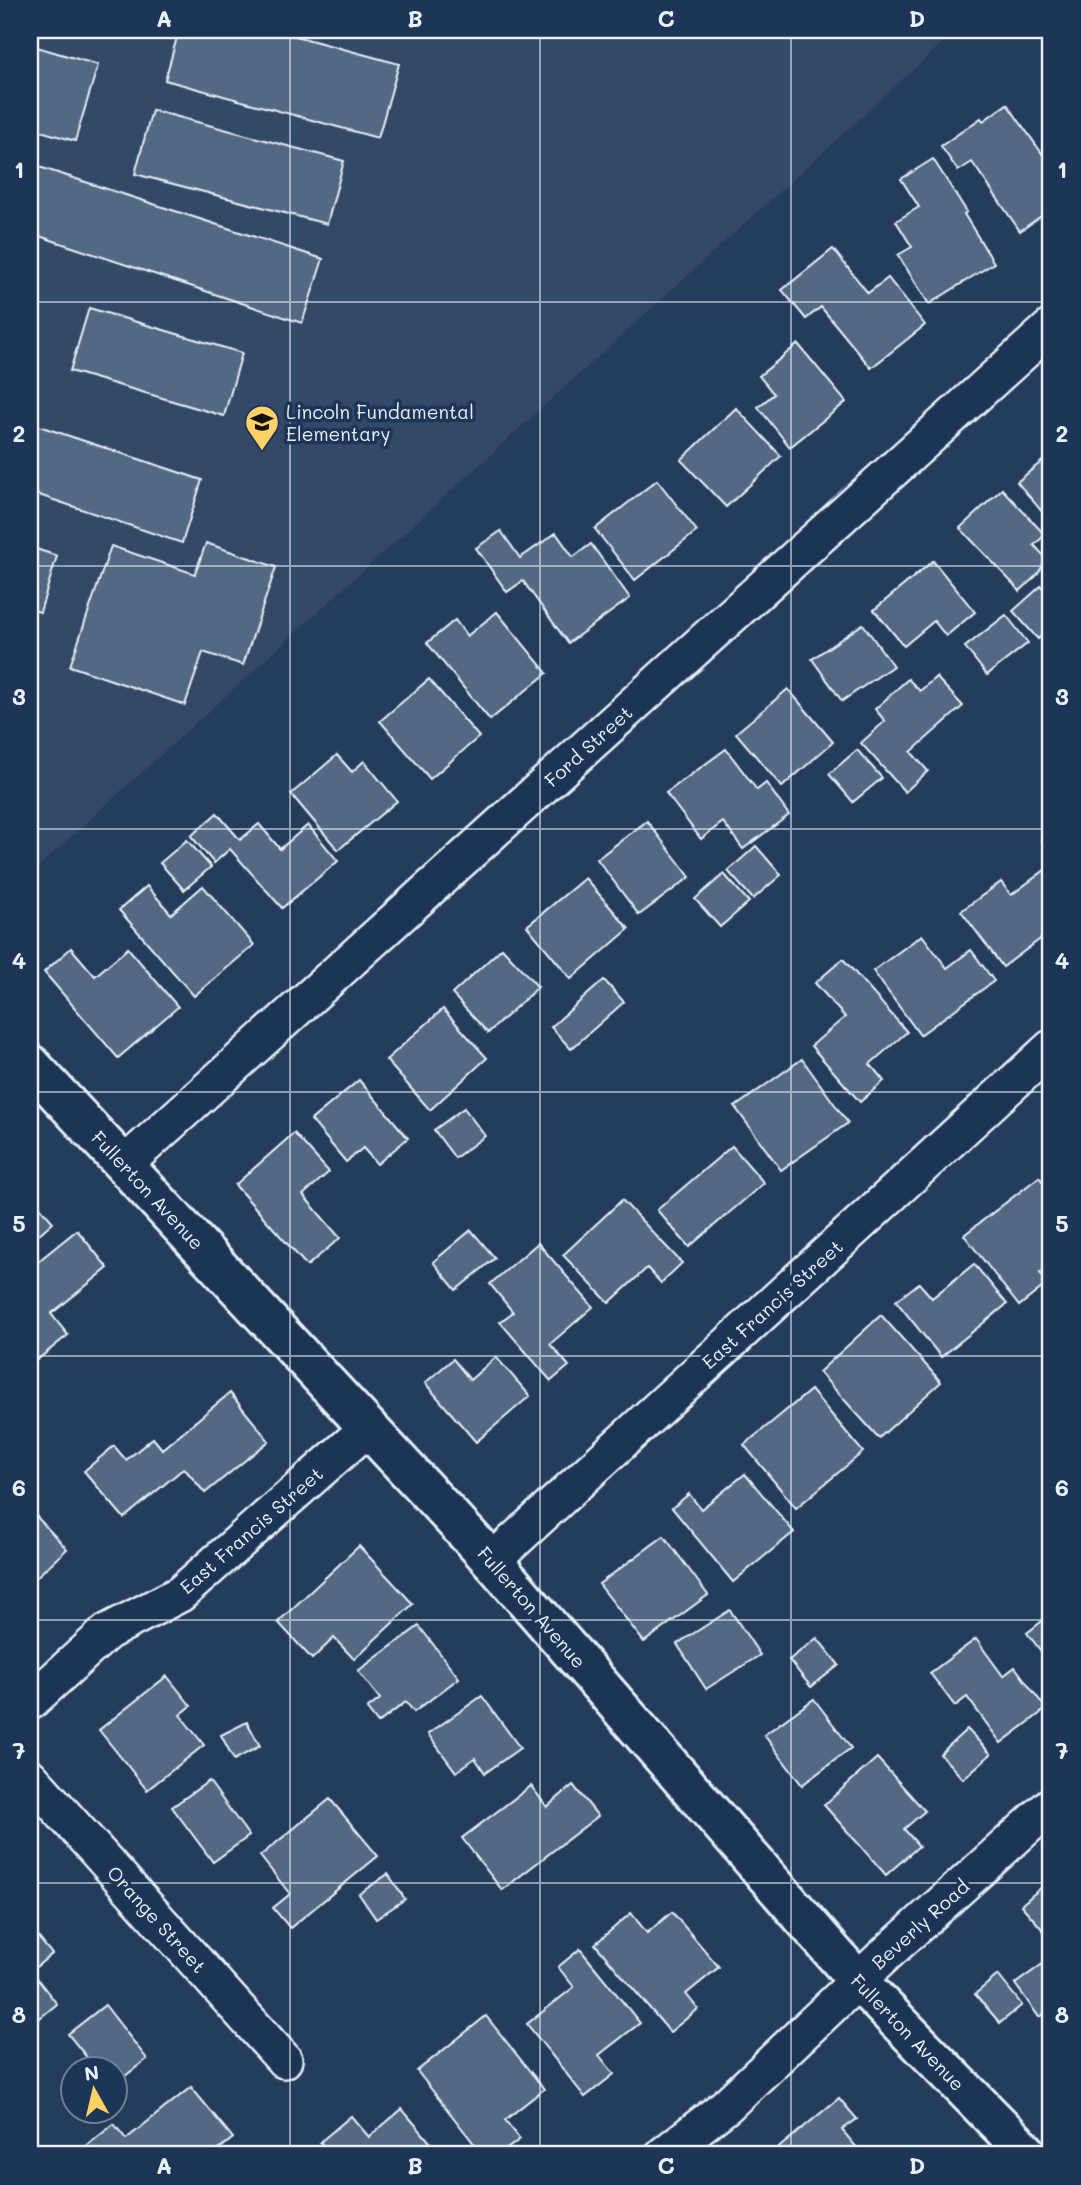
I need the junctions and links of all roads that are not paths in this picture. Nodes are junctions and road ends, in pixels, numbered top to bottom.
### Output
1 (1051, 327) edge
2 (1051, 1048) edge
3 (30, 1064) edge
4 (125, 1164) junction
5 (368, 1428) junction
6 (492, 1560) junction
7 (30, 1702) edge
8 (30, 1777) edge
9 (1051, 1805) edge
10 (858, 1981) junction
11 (284, 2060) dead end
12 (663, 2155) edge
13 (1029, 2155) edge

1 - 4 street, Ford Street
2 - 6 street, East Francis Street
3 - 4 main road, Fullerton Avenue
4 - 5 main road, Fullerton Avenue
5 - 6 main road, Fullerton Avenue
5 - 7 street, East Francis Street
6 - 10 main road, Fullerton Avenue
8 - 11 street, Orange Street
9 - 10 street, Beverly Road
10 - 12 street, Beverly Road
10 - 13 main road, Fullerton Avenue

